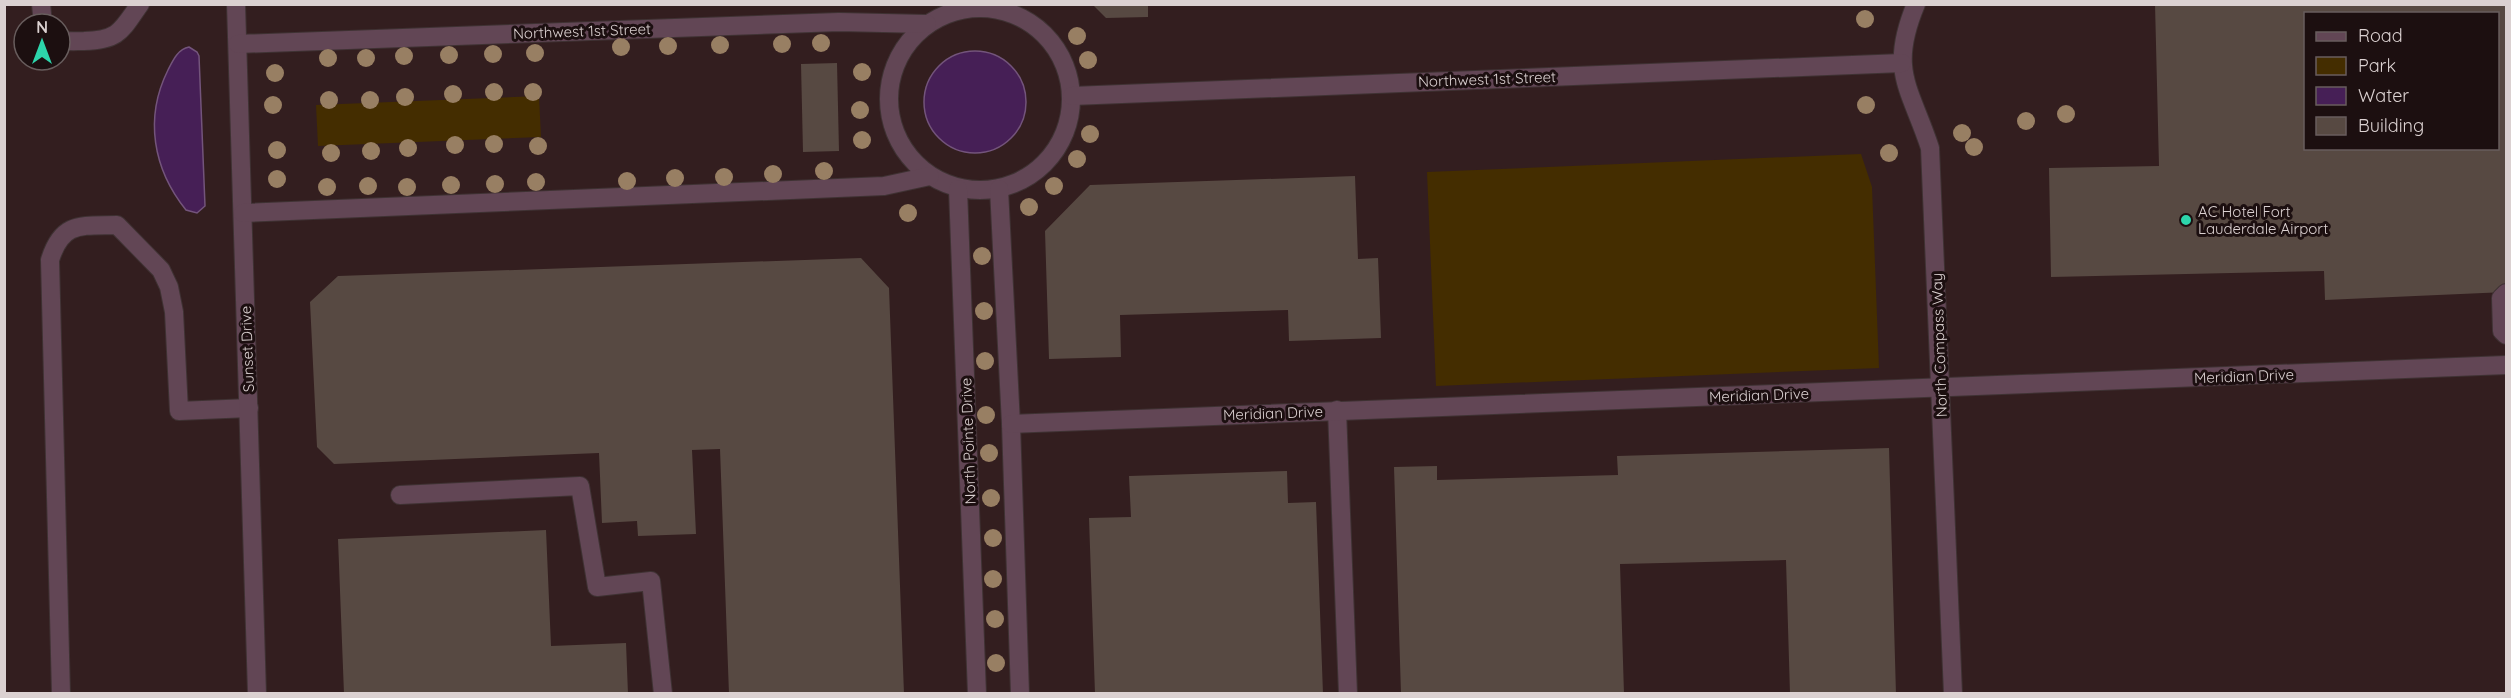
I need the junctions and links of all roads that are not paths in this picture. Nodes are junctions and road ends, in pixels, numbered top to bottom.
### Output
1 (140, 4) edge
2 (236, 4) edge
3 (1916, 4) edge
4 (990, 6) edge
5 (954, 8) edge
6 (927, 24) junction
7 (72, 40) edge
8 (238, 44) junction
9 (1902, 63) junction
10 (1072, 96) junction
11 (930, 176) junction
12 (958, 189) junction
13 (999, 189) junction
14 (243, 213) junction
15 (2506, 293) edge
16 (2506, 335) edge
17 (2506, 365) edge
18 (1940, 389) junction
19 (249, 408) junction
20 (1337, 410) junction
21 (1011, 423) junction
22 (400, 495) dead end
23 (61, 693) edge
24 (257, 693) edge
25 (663, 693) edge
26 (977, 693) edge
27 (1020, 693) edge
28 (1348, 693) edge
29 (1953, 693) edge

1 - 7 street
2 - 8 street, Sunset Drive
3 - 9 street, North Compass Way
4 - 5 street
4 - 10 street
5 - 6 street
6 - 8 street, Northwest 1st Street
6 - 11 street
8 - 14 street, Sunset Drive
9 - 10 street, Northwest 1st Street
9 - 18 street, North Compass Way
10 - 13 street
11 - 12 street
11 - 14 street
12 - 13 street
12 - 26 street, North Pointe Drive
13 - 21 street
14 - 19 street, Sunset Drive
15 - 16 street
17 - 18 street, Meridian Drive
18 - 20 street, Meridian Drive
18 - 29 street, North Compass Way
19 - 23 street
19 - 24 street, Sunset Drive
20 - 21 street, Meridian Drive
20 - 28 street
21 - 27 street
22 - 25 street

